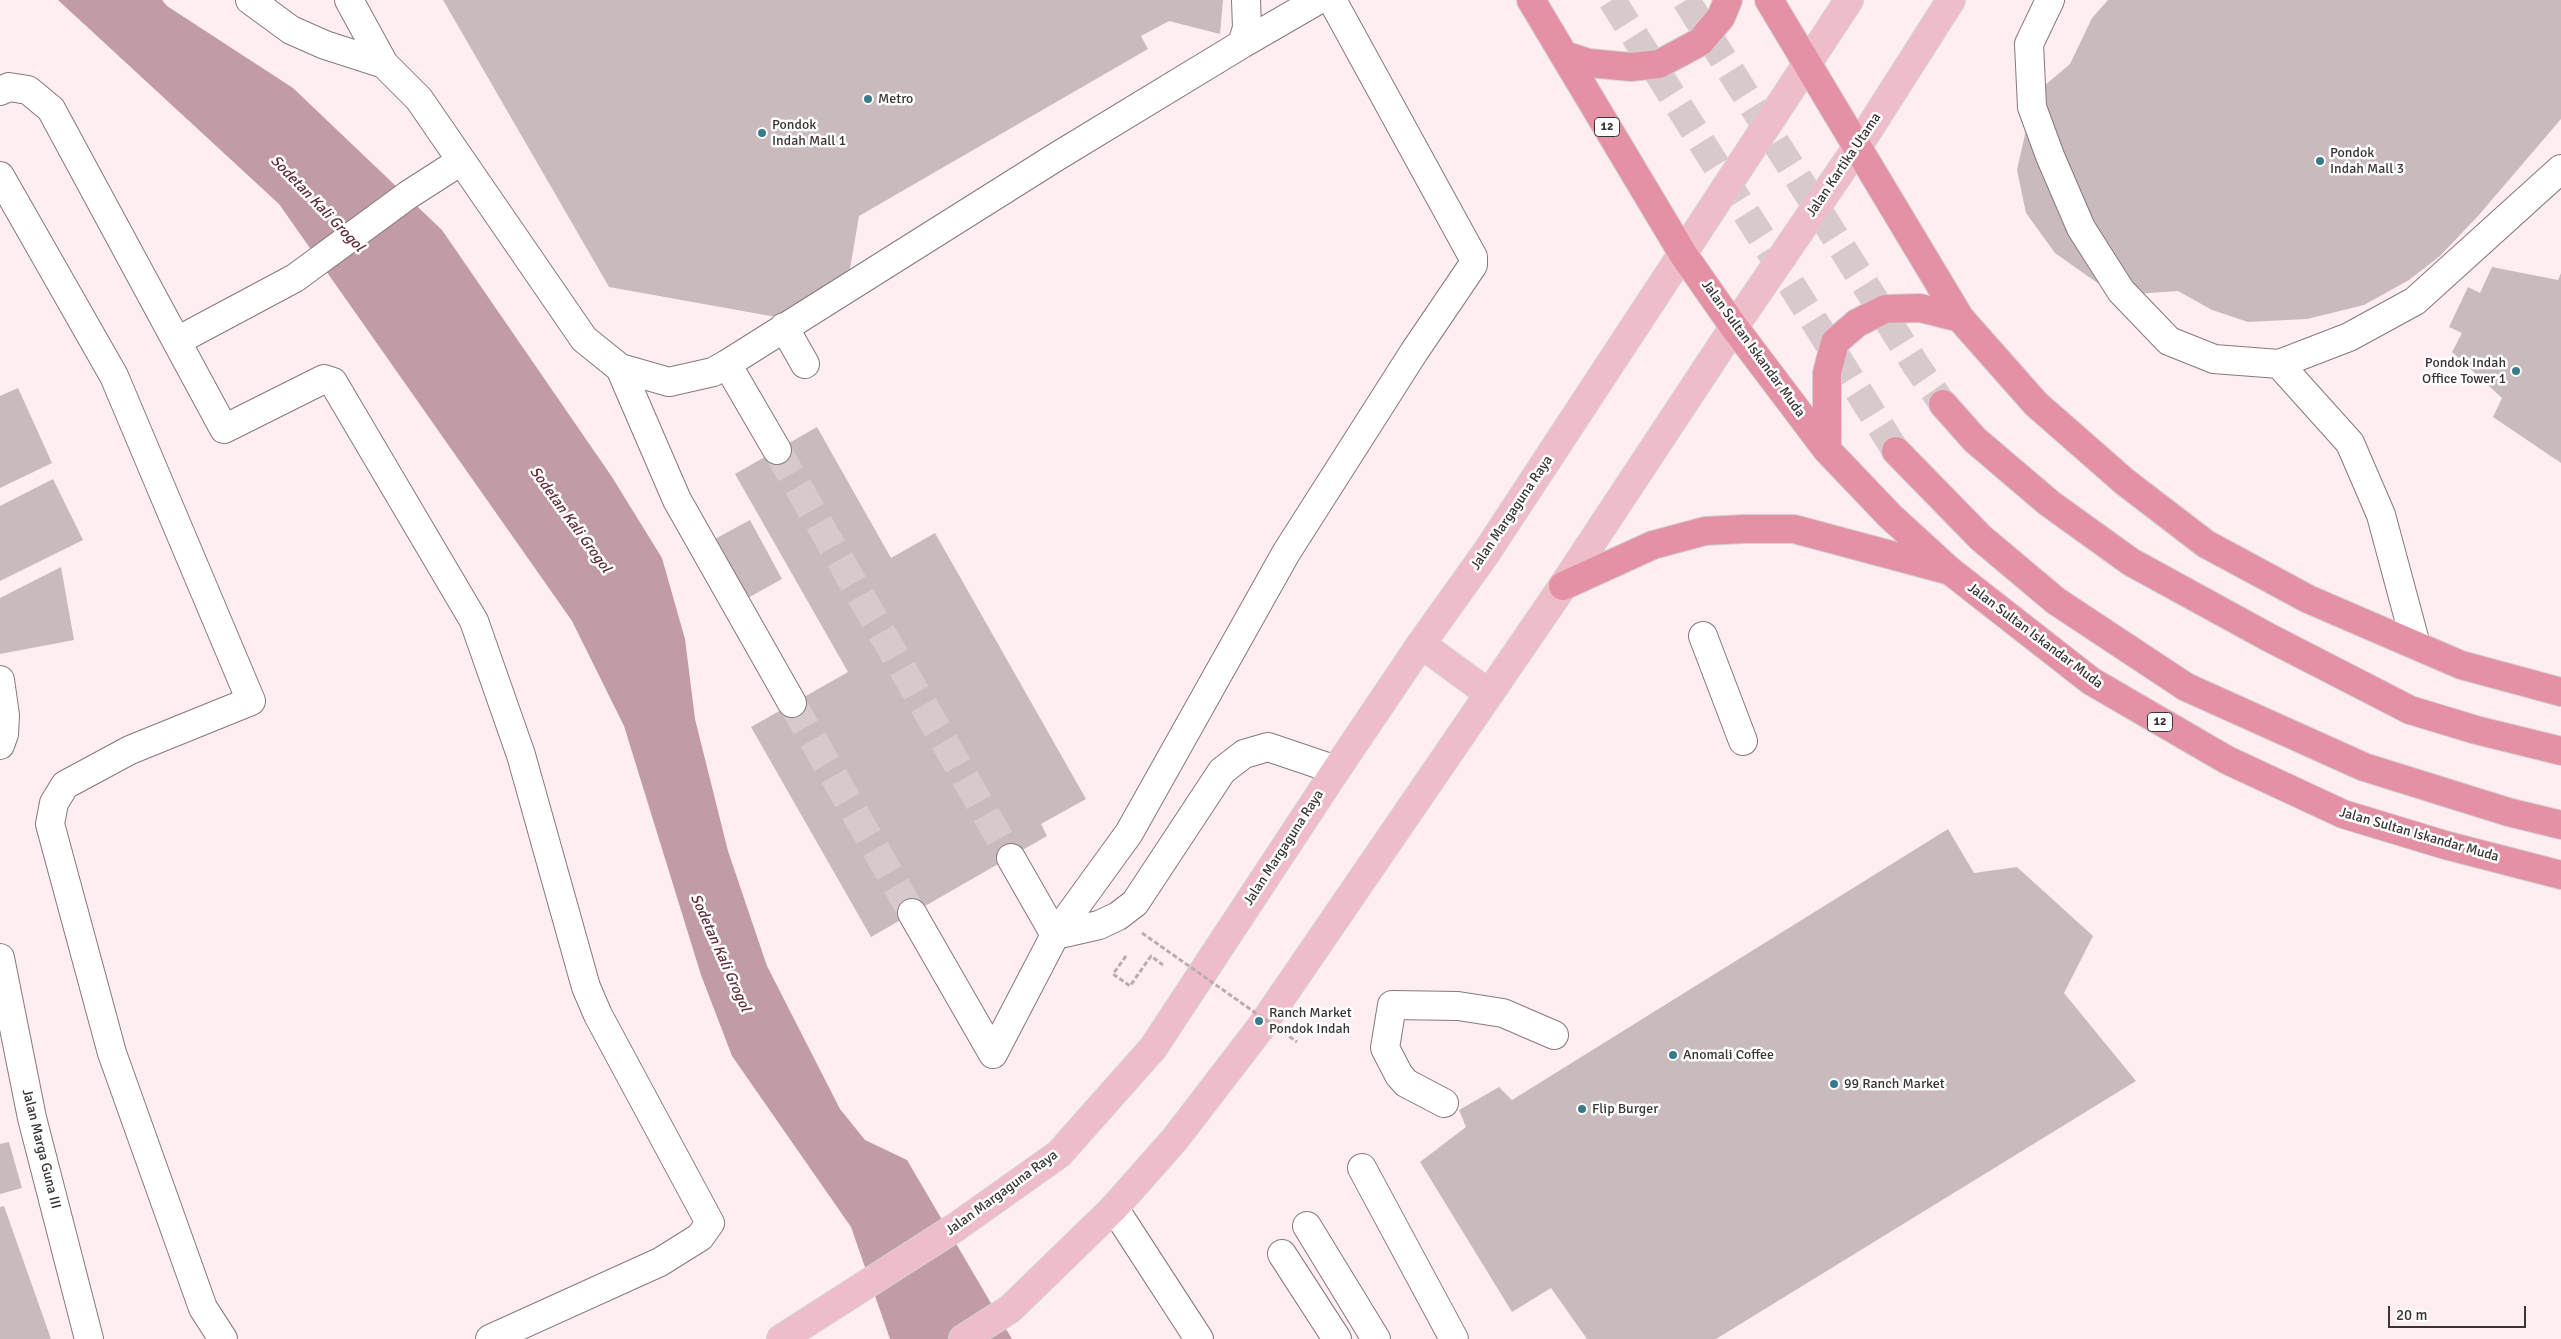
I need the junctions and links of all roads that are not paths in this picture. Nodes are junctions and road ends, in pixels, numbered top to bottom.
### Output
1 (250, 0) edge
2 (350, 0) edge
3 (1246, 0) edge
4 (1318, 0) edge
5 (1332, 0) edge
6 (1531, 0) edge
7 (1728, 0) edge
8 (1769, 0) edge
9 (1849, 0) edge
10 (1951, 0) edge
11 (2050, 0) edge
12 (1242, 44) junction
13 (1564, 55) junction
14 (384, 64) junction
15 (1809, 64) junction
16 (0, 91) edge
17 (1858, 146) junction
18 (460, 161) junction
19 (2561, 169) edge
20 (0, 176) edge
21 (1683, 254) junction
22 (1960, 318) junction
23 (784, 327) junction
24 (1734, 327) junction
25 (177, 341) junction
26 (727, 364) junction
27 (805, 364) dead end
28 (2279, 364) junction
29 (620, 368) junction
30 (1943, 404) tunnel mouth
31 (777, 450) tunnel mouth
32 (1827, 450) junction
33 (1896, 450) tunnel mouth
34 (1949, 570) junction
35 (1563, 586) junction
36 (1703, 636) dead end
37 (1421, 644) junction
38 (2416, 645) junction
39 (0, 680) edge
40 (2561, 692) edge
41 (1488, 693) junction
42 (792, 703) tunnel mouth
43 (1743, 741) dead end
44 (0, 745) edge
45 (2561, 751) edge
46 (1336, 770) junction
47 (2561, 825) edge
48 (1010, 858) tunnel mouth
49 (2561, 875) edge
50 (912, 913) tunnel mouth
51 (1055, 935) junction
52 (0, 958) edge
53 (1554, 1035) dead end
54 (1444, 1103) dead end
55 (1362, 1168) dead end
56 (1114, 1208) junction
57 (1307, 1226) dead end
58 (1282, 1254) dead end
59 (89, 1339) edge
60 (223, 1339) edge
61 (490, 1339) edge
62 (781, 1339) edge
63 (963, 1339) edge
64 (1199, 1339) edge
65 (1336, 1339) edge
66 (1376, 1339) edge
67 (1454, 1339) edge

1 - 14 street
2 - 14 street
3 - 12 street
4 - 12 street
5 - 51 street
6 - 13 highway, 12
7 - 13 highway
8 - 15 highway
9 - 15 main road
10 - 17 main road, Jalan Kartika Utama
11 - 28 street
12 - 23 street
13 - 21 highway, 12
14 - 18 street
15 - 17 highway
15 - 21 main road
16 - 25 street
17 - 22 highway
17 - 24 main road, Jalan Kartika Utama
18 - 25 street
18 - 29 street
19 - 28 street
20 - 60 street
21 - 24 highway, Jalan Sultan Iskandar Muda / 12
21 - 37 main road, Jalan Margaguna Raya
22 - 32 highway
22 - 38 highway
23 - 26 street
23 - 27 street
24 - 32 highway, Jalan Sultan Iskandar Muda / 12
24 - 35 main road
25 - 61 street
26 - 29 street
26 - 31 street
28 - 38 street
29 - 42 street
30 - 45 highway
32 - 34 highway, Jalan Sultan Iskandar Muda / 12
33 - 47 highway
34 - 35 highway
34 - 49 highway, Jalan Sultan Iskandar Muda / 12
35 - 41 main road
36 - 43 street
37 - 41 main road
37 - 46 main road, Jalan Margaguna Raya
38 - 40 highway
39 - 44 street
41 - 56 main road
46 - 51 street
46 - 62 main road, Jalan Margaguna Raya
48 - 51 street
50 - 51 street
52 - 59 street, Jalan Marga Guna III
53 - 54 street
55 - 67 street
56 - 63 main road
56 - 64 street
57 - 66 street
58 - 65 street

